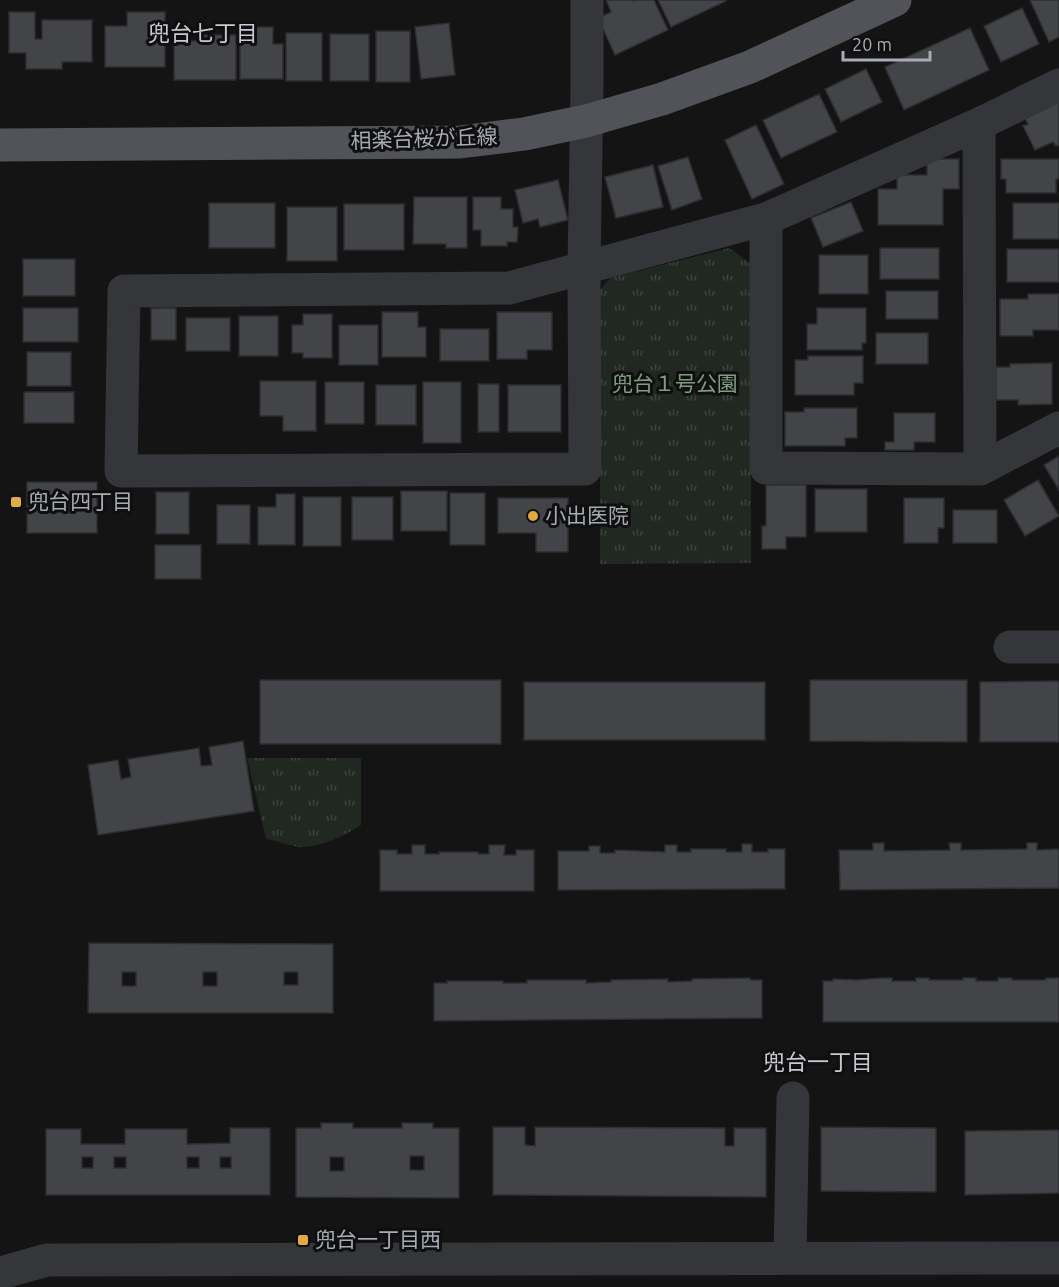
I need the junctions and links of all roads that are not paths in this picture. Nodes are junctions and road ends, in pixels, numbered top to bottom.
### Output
1 (587, 0) edge
2 (896, 0) edge
3 (1059, 85) edge
4 (586, 121) junction
5 (979, 124) junction
6 (0, 145) edge
7 (766, 219) junction
8 (584, 268) junction
9 (1059, 428) edge
10 (980, 468) junction
11 (1010, 647) dead end
12 (1059, 647) edge
13 (793, 1098) dead end
14 (790, 1258) junction
15 (1059, 1258) edge
16 (0, 1273) edge
17 (0, 1285) edge
18 (9, 1287) edge

1 - 4 street
2 - 4 main road, 相楽台桜が丘線
3 - 5 street
4 - 6 main road, 相楽台桜が丘線
4 - 8 street
5 - 7 street
5 - 10 street
7 - 8 street
7 - 10 street
8 - 8 street
9 - 10 street
11 - 12 street
13 - 14 street
14 - 15 street
14 - 16 street
17 - 18 street

